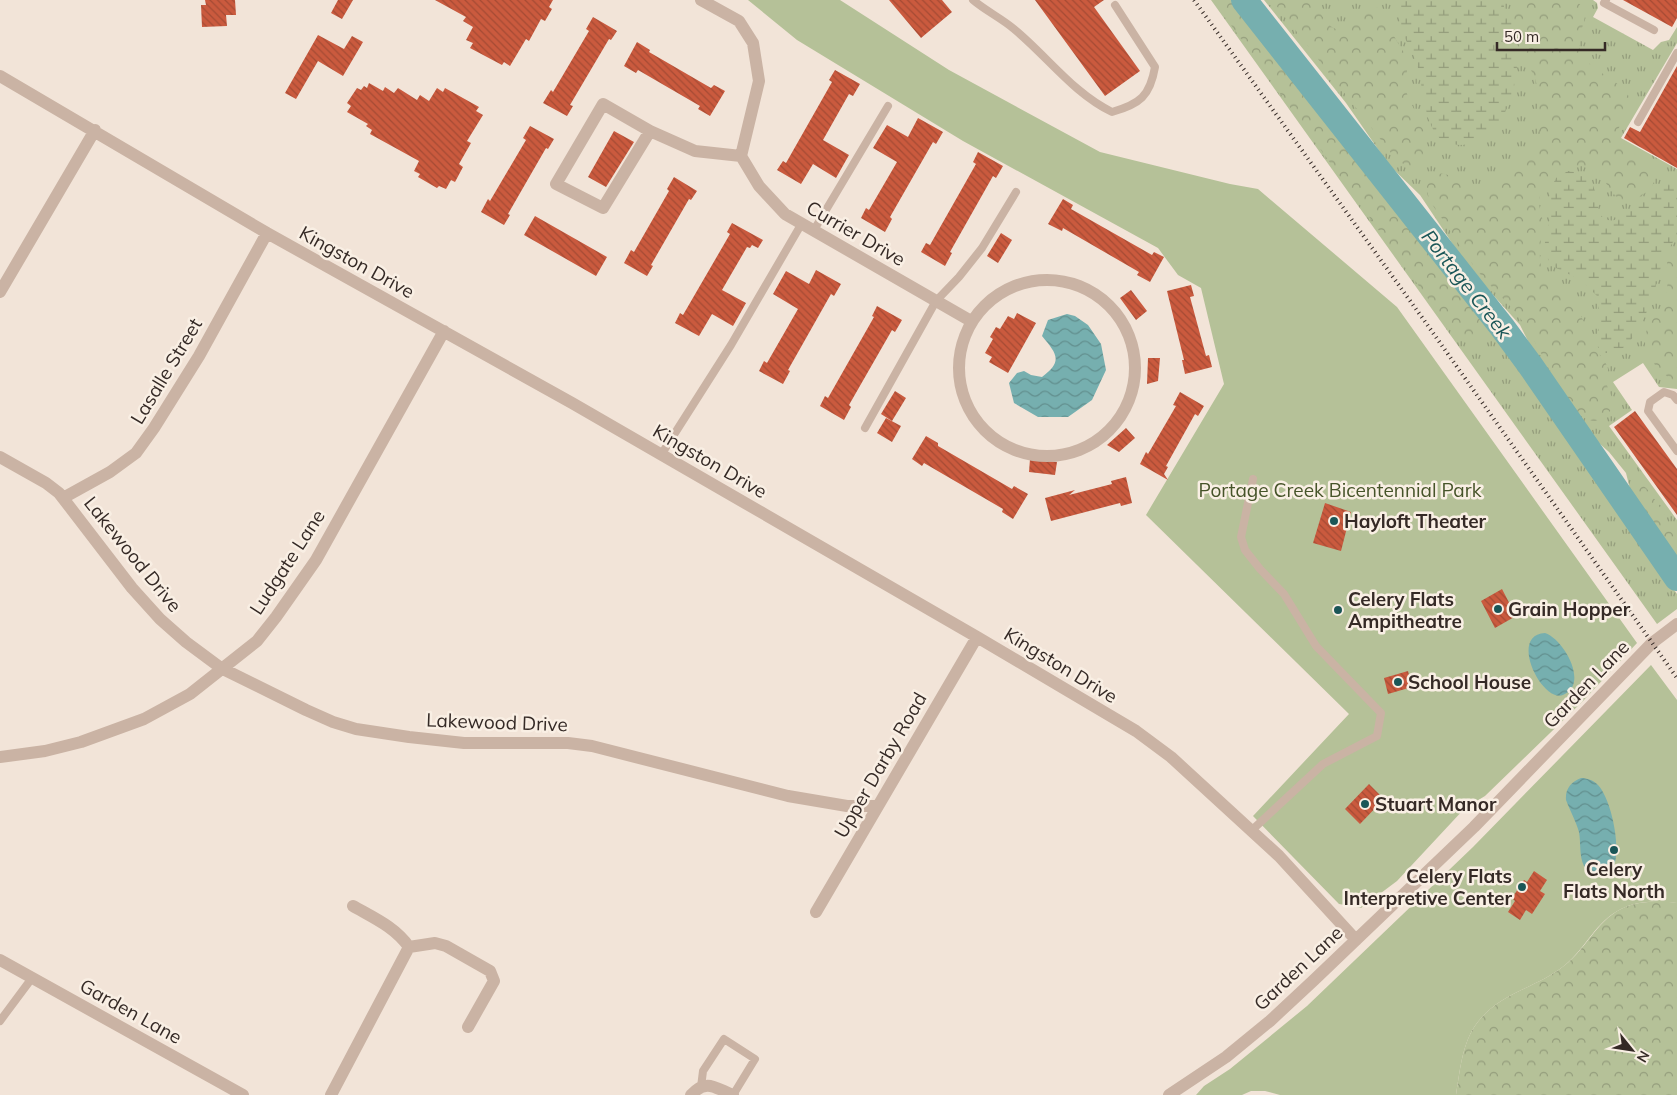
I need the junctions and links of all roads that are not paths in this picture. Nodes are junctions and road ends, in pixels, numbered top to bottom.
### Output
1 (701, 0) edge
2 (973, 0) edge
3 (1606, 0) edge
4 (1115, 5) dead end
5 (1654, 30) dead end
6 (1677, 52) edge
7 (0, 76) edge
8 (888, 106) dead end
9 (1638, 122) dead end
10 (94, 130) junction
11 (650, 131) junction
12 (741, 156) junction
13 (1016, 192) dead end
14 (802, 223) junction
15 (814, 230) junction
16 (267, 233) junction
17 (0, 292) edge
18 (936, 301) junction
19 (971, 322) junction
20 (444, 331) junction
21 (1677, 400) edge
22 (865, 428) dead end
23 (1677, 451) edge
24 (661, 455) junction
25 (0, 457) edge
26 (1253, 480) dead end
27 (63, 498) junction
28 (1677, 624) edge
29 (977, 637) junction
30 (221, 668) junction
31 (0, 757) edge
32 (877, 806) junction
33 (1252, 831) junction
34 (353, 906) dead end
35 (816, 912) dead end
36 (1356, 940) junction
37 (409, 947) junction
38 (0, 960) edge
39 (32, 978) junction
40 (0, 1021) edge
41 (468, 1027) dead end
42 (696, 1091) edge
43 (243, 1095) edge
44 (331, 1095) edge
45 (733, 1095) edge
46 (1169, 1095) edge

1 - 12 street
2 - 4 lane
3 - 5 lane
6 - 9 lane
7 - 10 street, Kingston Drive
8 - 15 lane
10 - 16 street, Kingston Drive
10 - 17 street
11 - 11 street
11 - 12 street
12 - 14 street, Currier Drive
13 - 18 lane
14 - 15 street, Currier Drive
14 - 24 lane
15 - 18 street, Currier Drive
16 - 20 street, Kingston Drive
16 - 27 street, Lasalle Street
18 - 19 street, Currier Drive
18 - 22 lane
19 - 19 street
20 - 24 street, Kingston Drive
20 - 30 street, Ludgate Lane
21 - 23 lane
24 - 29 street, Kingston Drive
25 - 27 street, Lakewood Drive
26 - 33 lane
27 - 30 street, Lakewood Drive
28 - 36 street, Garden Lane
29 - 32 street, Upper Darby Road
29 - 33 street, Kingston Drive
30 - 31 street, Ludgate Lane
30 - 32 street, Lakewood Drive
32 - 35 street, Upper Darby Road
33 - 36 street, Kingston Drive
34 - 37 street
36 - 46 street, Garden Lane
37 - 41 street
37 - 44 street
38 - 39 street, Garden Lane
39 - 40 lane
39 - 43 street, Garden Lane
42 - 45 street
42 - 45 lane

